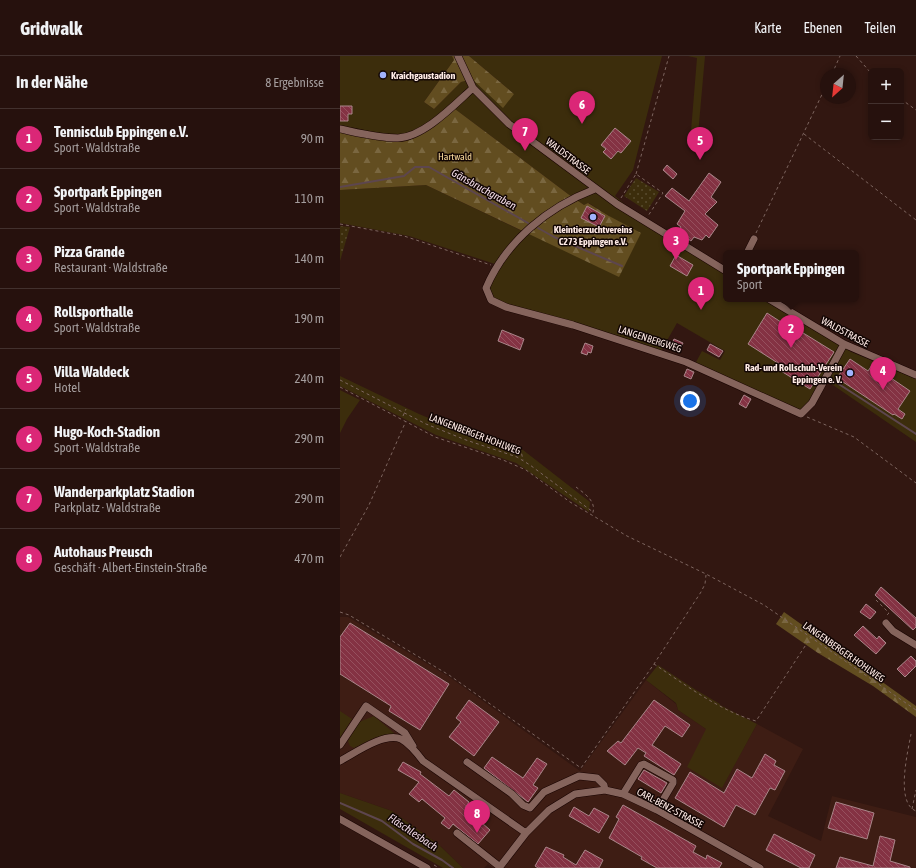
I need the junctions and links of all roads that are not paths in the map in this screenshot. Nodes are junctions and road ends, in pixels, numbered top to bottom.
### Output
1 (458, 56) edge
2 (473, 88) junction
3 (340, 129) edge
4 (595, 189) junction
5 (754, 239) road end
6 (748, 250) edge
7 (723, 269) edge
8 (774, 302) edge
9 (844, 344) junction
10 (916, 375) edge
11 (886, 624) road end
12 (916, 645) edge
13 (340, 745) edge
14 (415, 750) junction
15 (340, 760) edge
16 (467, 762) dead end
17 (605, 790) junction
18 (623, 794) junction
19 (657, 810) junction
20 (340, 819) edge
21 (457, 833) dead end
22 (526, 833) junction
23 (425, 867) edge
24 (499, 868) edge
25 (760, 868) edge

1 - 2 street, WALDSTRASSE
2 - 3 street
2 - 4 street, WALDSTRASSE
4 - 7 street, WALDSTRASSE
4 - 9 street, LANGENBERGWEG
5 - 6 street
8 - 9 street, WALDSTRASSE
9 - 10 street, WALDSTRASSE
11 - 12 street
13 - 14 street
14 - 15 street
14 - 22 street
16 - 17 street
17 - 18 street, CARL-BENZ-STRASSE
17 - 22 street, CARL-BENZ-STRASSE
18 - 19 street, CARL-BENZ-STRASSE
18 - 19 street
19 - 25 street, CARL-BENZ-STRASSE
20 - 23 street
21 - 24 street
22 - 24 street, CARL-BENZ-STRASSE

